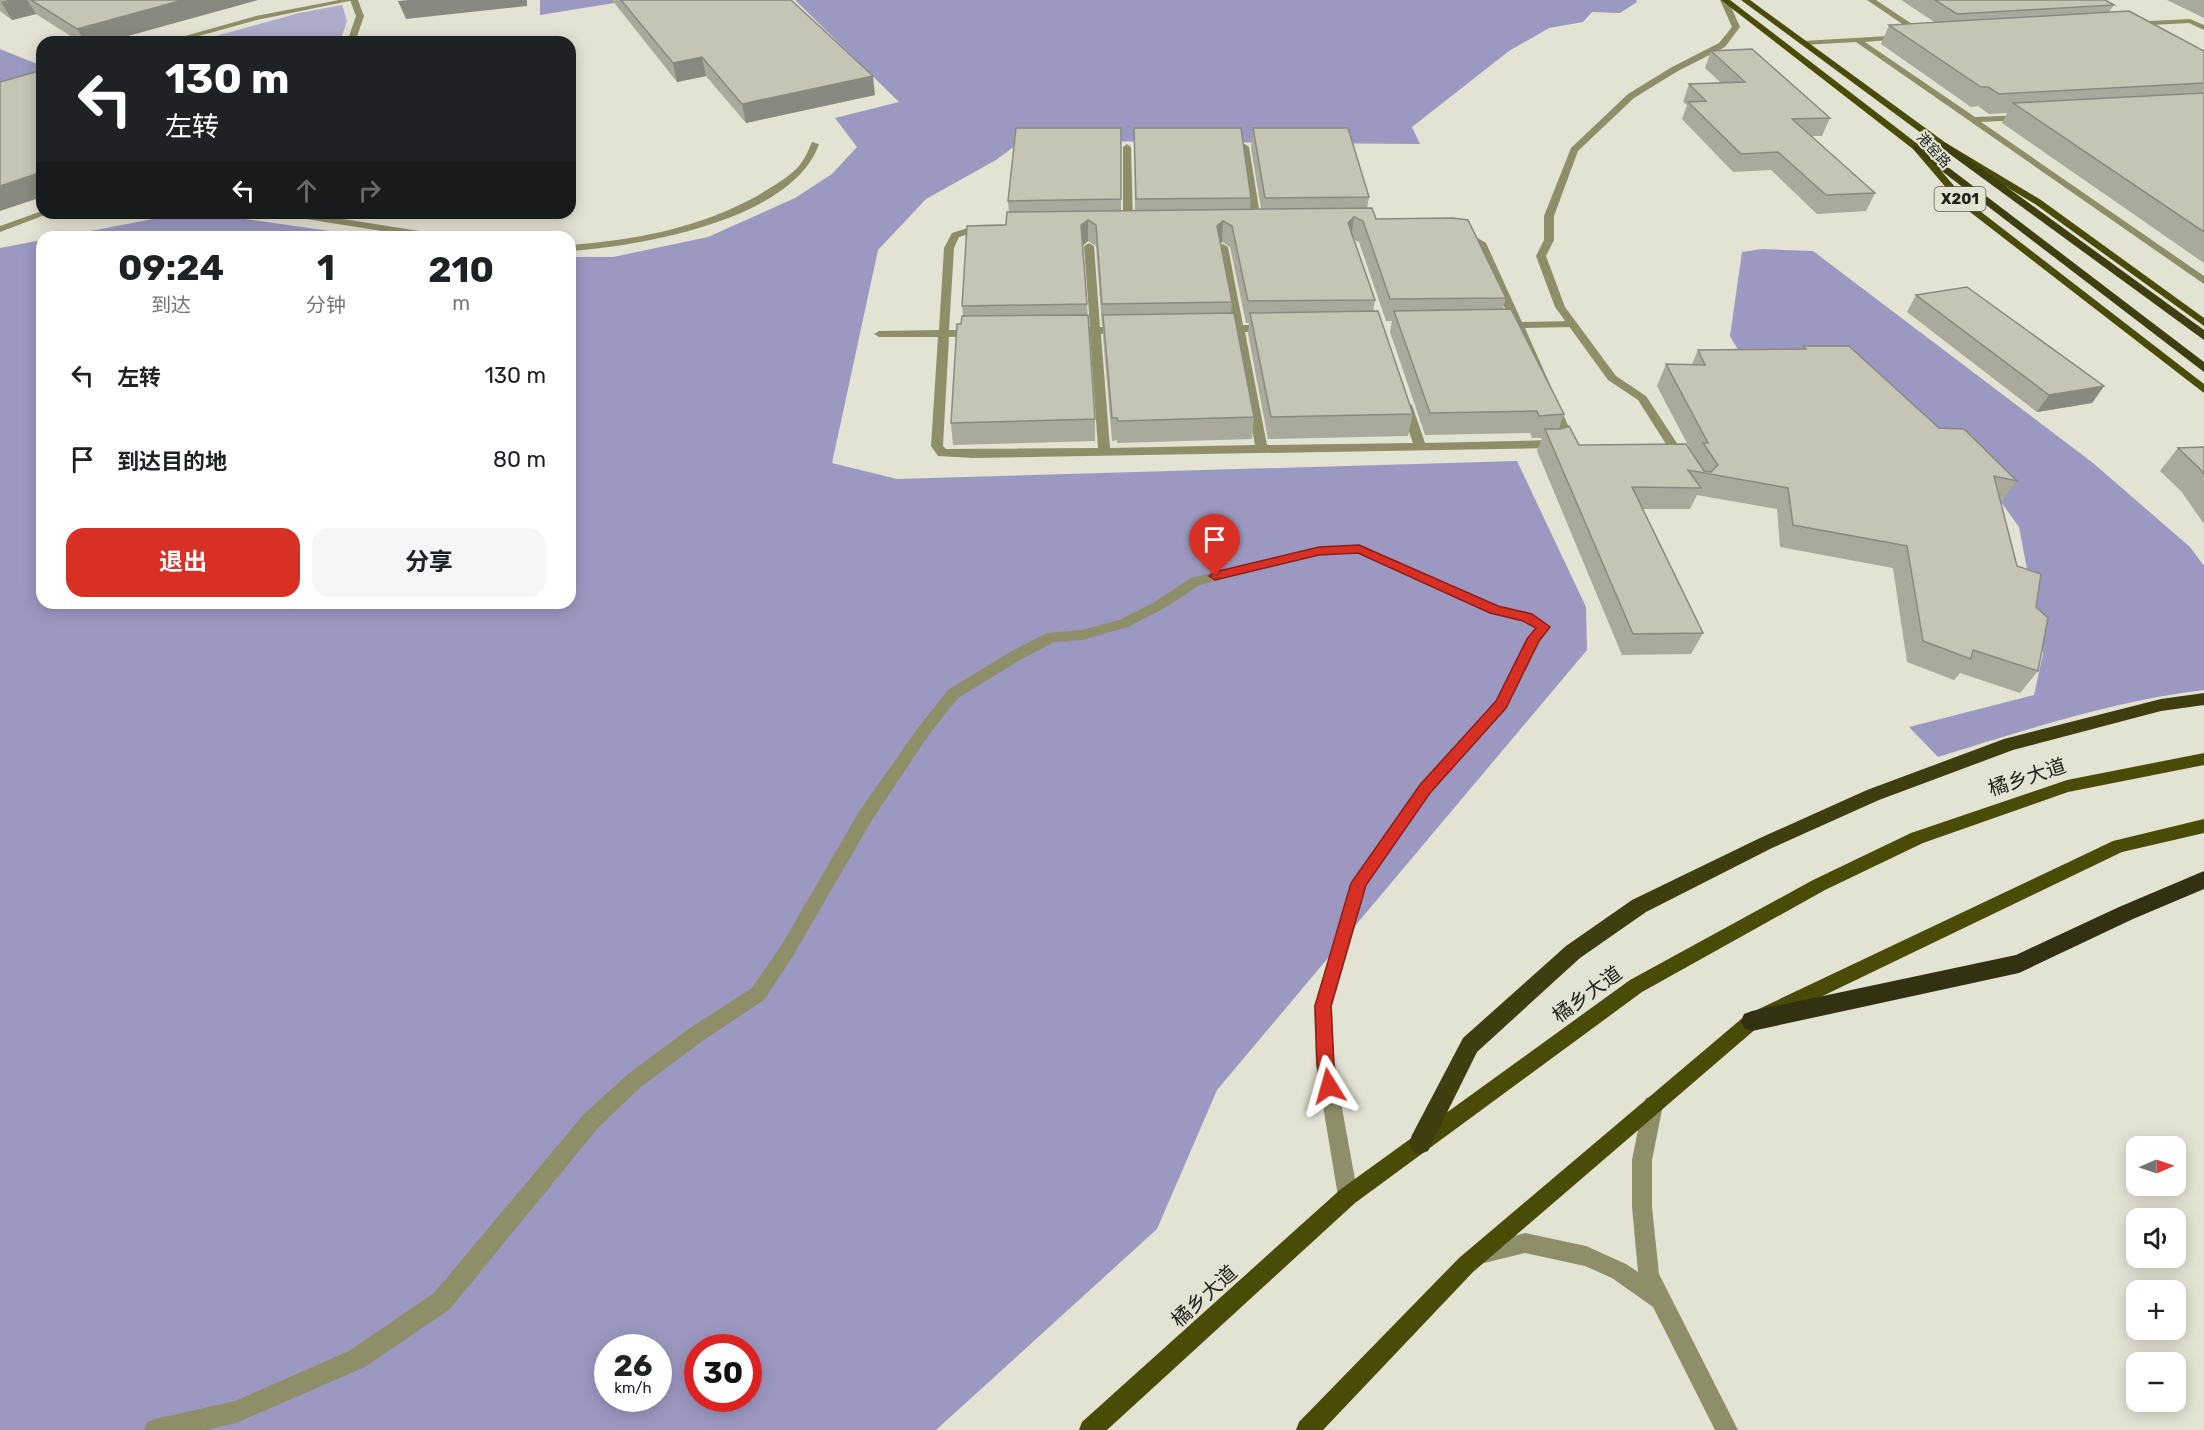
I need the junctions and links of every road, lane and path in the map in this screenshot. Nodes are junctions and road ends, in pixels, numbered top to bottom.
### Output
1 (352, 0) edge
2 (1724, 0) edge
3 (1744, 0) edge
4 (1871, 0) edge
5 (2121, 25) edge
6 (2204, 28) edge
7 (1937, 35) edge
8 (190, 36) edge
9 (353, 36) edge
10 (1925, 36) junction
11 (1858, 40) junction
12 (1803, 43) junction
13 (2031, 117) edge
14 (1973, 120) junction
15 (815, 144) dead end
16 (1943, 145) junction
17 (1127, 147) dead end
18 (1245, 147) edge
19 (1916, 147) junction
20 (36, 216) edge
21 (325, 219) edge
22 (1257, 224) junction
23 (1128, 225) junction
24 (0, 229) edge
25 (400, 231) edge
26 (1089, 246) edge
27 (1223, 247) edge
28 (576, 248) edge
29 (2204, 281) edge
30 (2204, 323) edge
31 (1519, 324) junction
32 (1572, 324) junction
33 (1496, 325) edge
34 (1274, 328) edge
35 (1203, 329) edge
36 (1239, 329) junction
37 (1131, 330) edge
38 (1060, 331) edge
39 (1095, 331) junction
40 (990, 332) edge
41 (944, 333) junction
42 (879, 334) dead end
43 (2204, 336) edge
44 (2204, 368) edge
45 (2204, 390) edge
46 (1401, 392) edge
47 (1420, 446) junction
48 (1262, 449) junction
49 (1104, 452) junction
50 (1687, 468) edge
51 (2204, 699) edge
52 (2204, 759) edge
53 (2204, 826) edge
54 (2202, 880) edge
55 (1752, 1021) junction
56 (1653, 1105) junction
57 (1420, 1143) junction
58 (1348, 1196) junction
59 (1478, 1254) junction
60 (1662, 1301) junction
61 (155, 1430) edge
62 (1090, 1430) edge
63 (1307, 1430) edge
64 (1727, 1430) edge

1 - 8 street
1 - 9 street
2 - 19 main road, 港窑路 / X201
2 - 32 street
3 - 12 main road, 港窑路 / X201
4 - 10 street
5 - 6 street
7 - 10 street
10 - 11 street
11 - 12 street
11 - 14 street
12 - 16 main road, 港窑路 / X201
13 - 14 street
14 - 29 street
15 - 28 street
16 - 30 main road, 港窑路 / X201
16 - 43 highway
17 - 23 street
18 - 22 street
19 - 44 highway
19 - 45 main road, 港窑路 / X201
20 - 24 street
21 - 25 street
22 - 23 street
22 - 31 street
23 - 41 street
26 - 39 street
27 - 36 street
31 - 32 street
31 - 33 street
31 - 47 street
32 - 50 street
34 - 36 street
35 - 36 street
36 - 48 street
37 - 39 street
38 - 39 street
39 - 49 street
40 - 41 street
41 - 42 street
41 - 49 street
46 - 47 street
47 - 48 street
48 - 49 street
51 - 57 highway
52 - 57 main road, 橘乡大道
53 - 55 main road
54 - 55 highway
55 - 56 main road
56 - 59 main road
56 - 60 street
57 - 58 main road, 橘乡大道
58 - 61 street
58 - 62 main road, 橘乡大道
59 - 60 street
59 - 63 main road
60 - 64 street

